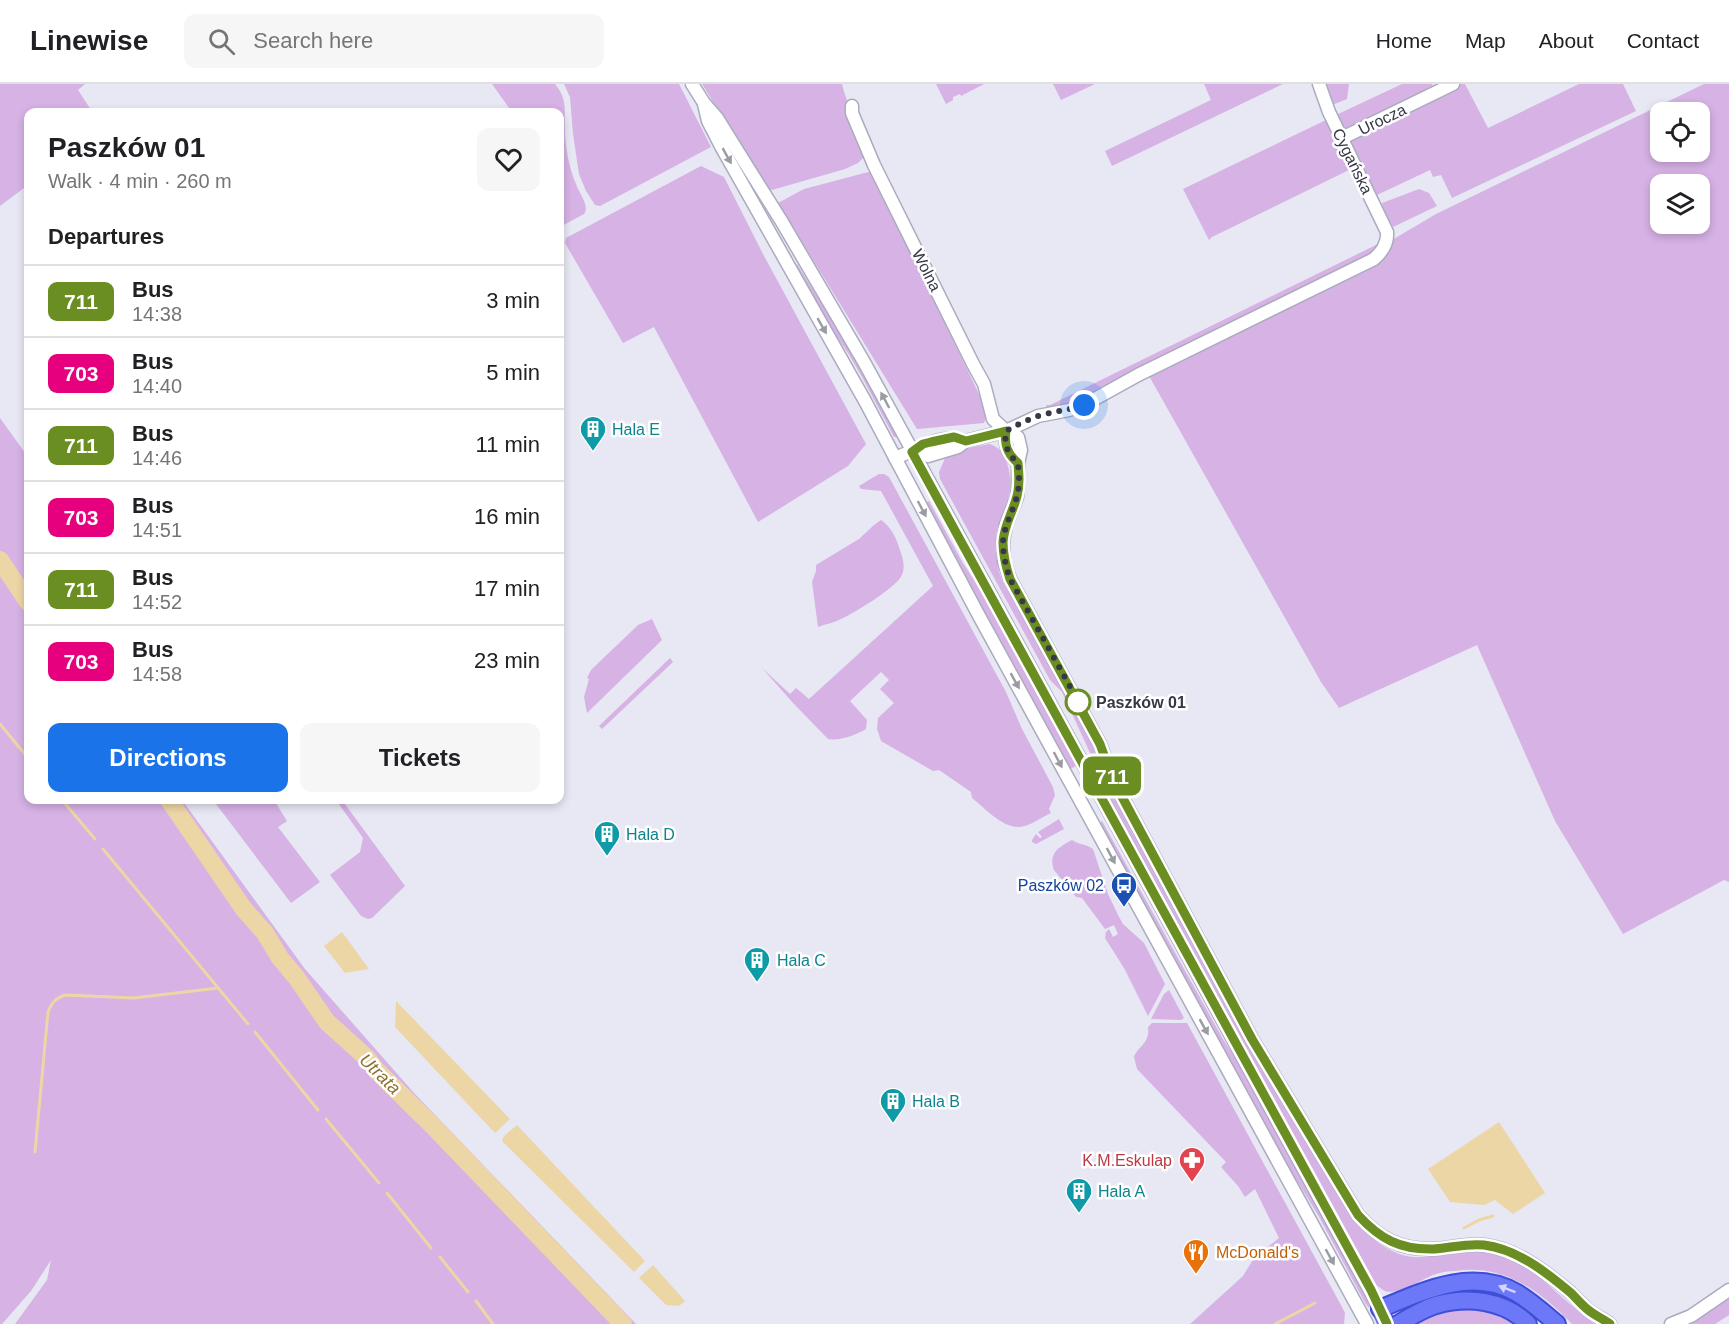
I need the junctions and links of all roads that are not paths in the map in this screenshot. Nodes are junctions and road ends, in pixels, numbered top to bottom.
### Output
1 (693, 84) edge
2 (1319, 84) edge
3 (1454, 84) edge
4 (704, 103) junction
5 (852, 106) dead end
6 (1342, 138) junction
7 (1006, 431) junction
8 (912, 452) junction
9 (895, 458) junction
10 (1729, 1290) edge
11 (1380, 1319) edge
12 (1367, 1324) edge
13 (1398, 1324) edge
14 (1528, 1324) edge
15 (1557, 1324) edge
16 (1610, 1324) edge
17 (1671, 1324) edge

1 - 4 street
2 - 6 street, Cygańska
3 - 6 street, Urocza
8 -> 4 street
4 -> 9 street
5 - 7 street, Wolna
6 - 7 street, Cygańska
7 - 8 street
7 - 16 street, Wolna
8 - 9 street
8 - 11 street
9 -> 12 street
10 - 17 street
15 -> 11 highway
13 - 14 highway

